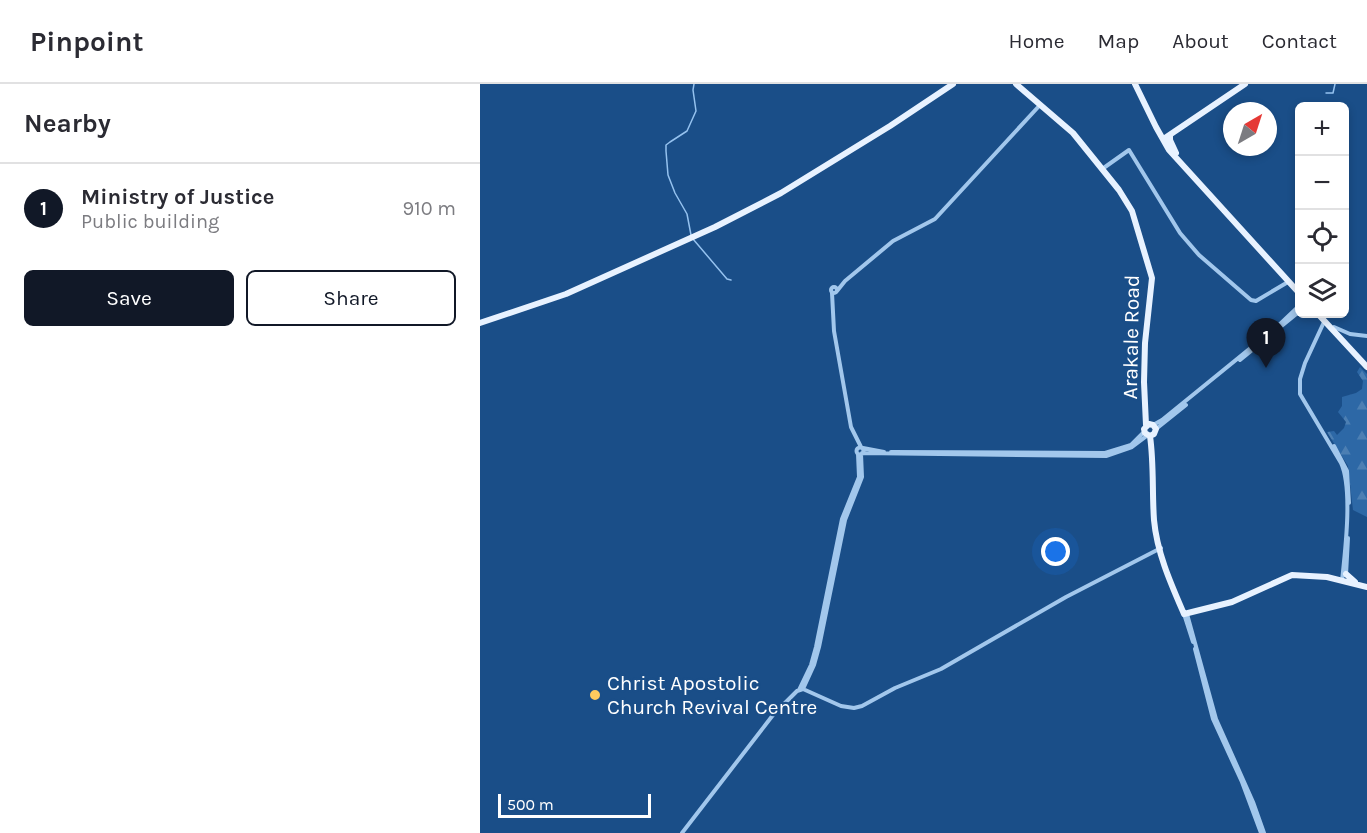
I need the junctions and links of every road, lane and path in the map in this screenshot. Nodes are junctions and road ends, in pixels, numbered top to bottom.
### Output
1 (953, 84) edge
2 (1018, 84) edge
3 (1136, 84) edge
4 (1245, 84) edge
5 (1040, 105) junction
6 (1168, 136) junction
7 (1105, 167) junction
8 (1288, 282) junction
9 (1295, 287) edge
10 (1295, 288) edge
11 (1295, 310) edge
12 (1295, 314) edge
13 (1323, 318) edge
14 (1324, 318) edge
15 (1325, 321) junction
16 (480, 322) edge
17 (1334, 327) junction
18 (1350, 334) junction
19 (1367, 336) edge
20 (1343, 337) junction
21 (1367, 363) edge
22 (1367, 367) edge
23 (1150, 431) junction
24 (1141, 441) joint
25 (860, 451) junction
26 (1029, 455) junction
27 (1160, 548) junction
28 (1342, 579) junction
29 (1367, 586) edge
30 (1185, 612) junction
31 (801, 689) junction
32 (682, 833) edge
33 (1263, 833) edge

1 - 16 main road
2 - 5 main road, Arakale Road
2 - 7 main road, Arakale Road
3 - 6 main road
3 - 8 main road
4 - 6 main road
5 - 23 main road, Arakale Road
5 - 25 street
6 - 9 main road
7 - 8 street
7 - 23 main road, Arakale Road
8 - 10 main road
11 - 23 street
12 - 23 street
13 - 15 main road
14 - 17 main road
15 - 22 main road
15 - 28 street
17 - 18 street
17 - 20 main road
18 - 19 street
18 - 20 street
20 - 21 main road
23 - 24 main road
23 - 26 street
23 - 27 main road
24 - 26 street
25 - 26 street
25 - 31 street
27 - 30 main road
27 - 31 street
28 - 29 main road
28 - 29 main road
28 - 30 main road
30 - 33 street
31 - 32 street

